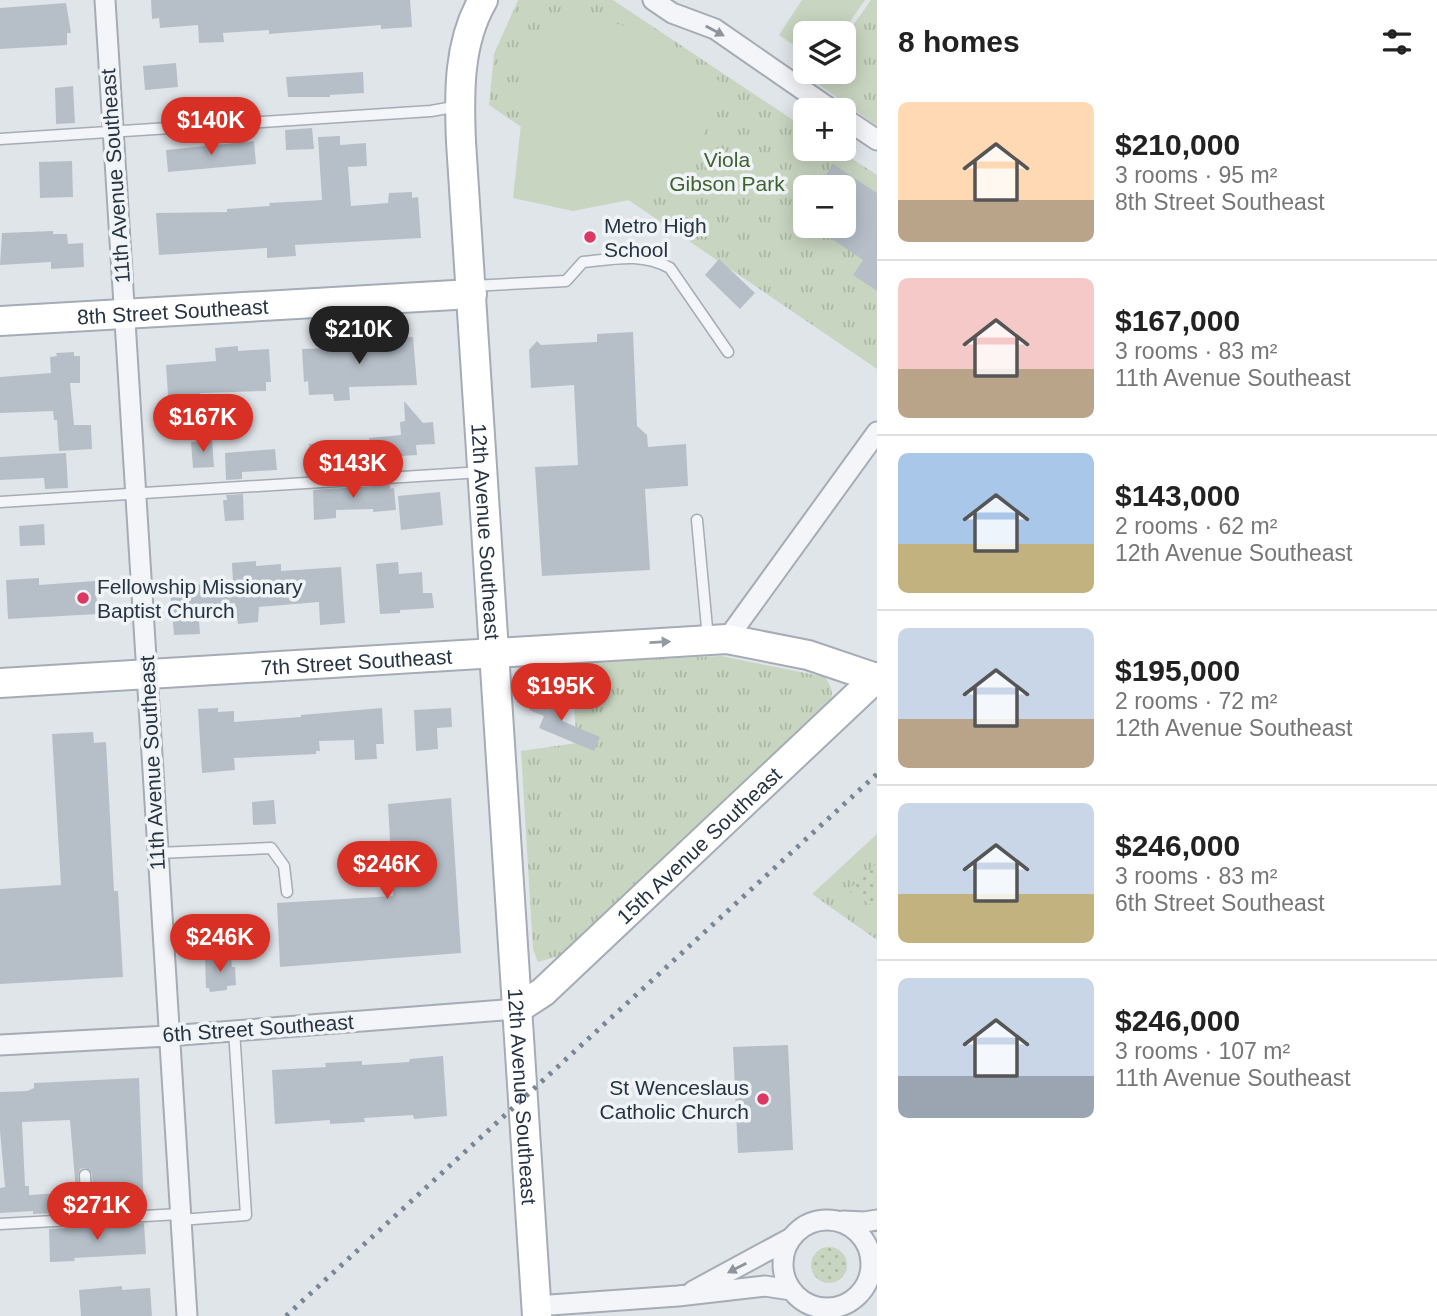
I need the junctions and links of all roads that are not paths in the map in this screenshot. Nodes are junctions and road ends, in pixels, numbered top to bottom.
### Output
1 (105, 0) edge
2 (482, 0) edge
3 (654, 0) edge
4 (815, 98) edge
5 (460, 106) junction
6 (856, 126) edge
7 (112, 132) junction
8 (0, 139) edge
9 (877, 140) edge
10 (472, 290) junction
11 (124, 314) junction
12 (0, 321) edge
13 (729, 352) dead end
14 (877, 432) edge
15 (483, 471) junction
16 (136, 493) junction
17 (0, 502) edge
18 (697, 520) dead end
19 (717, 639) junction
20 (494, 652) junction
21 (148, 673) junction
22 (876, 678) edge
23 (0, 683) edge
24 (158, 853) junction
25 (287, 892) dead end
26 (517, 1009) junction
27 (234, 1030) junction
28 (168, 1036) junction
29 (0, 1045) edge
30 (85, 1175) dead end
31 (180, 1217) junction
32 (87, 1219) junction
33 (831, 1219) junction
34 (877, 1220) edge
35 (0, 1224) edge
36 (791, 1238) junction
37 (871, 1278) edge
38 (791, 1290) junction
39 (682, 1296) junction
40 (537, 1311) edge
41 (816, 1311) edge
42 (187, 1316) edge
43 (860, 1316) edge

1 - 7 street, 11th Avenue Southeast
2 - 5 main road, 12th Avenue Southeast
3 -> 4 street
5 - 7 lane
5 - 10 main road, 12th Avenue Southeast
6 - 9 street
7 - 8 lane
7 - 11 street, 11th Avenue Southeast
10 - 11 main road, 8th Street Southeast
10 - 13 lane
10 - 15 main road, 12th Avenue Southeast
11 - 12 main road, 8th Street Southeast
11 - 16 street, 11th Avenue Southeast
14 - 19 street
15 - 16 lane
15 - 20 main road, 12th Avenue Southeast
16 - 17 lane
16 - 21 street, 11th Avenue Southeast
18 - 19 lane
20 -> 19 main road, 7th Street Southeast
19 - 22 main road, 7th Street Southeast
20 - 21 main road, 7th Street Southeast
20 - 26 main road, 12th Avenue Southeast
21 - 23 main road, 7th Street Southeast
21 - 24 street, 11th Avenue Southeast
22 - 26 main road, 15th Avenue Southeast
24 - 25 lane
24 - 28 street, 11th Avenue Southeast
26 - 27 street, 6th Street Southeast
26 - 40 main road, 12th Avenue Southeast
27 - 28 street, 6th Street Southeast
27 - 31 lane
28 - 29 street, 6th Street Southeast
28 - 31 street, 11th Avenue Southeast
30 - 32 lane
31 - 32 lane
31 - 42 street, 11th Avenue Southeast
32 - 35 lane
33 - 34 street
33 - 36 street
33 - 37 street
36 - 38 street
36 -> 39 street
37 - 41 street
37 - 43 street
38 - 39 street
38 - 41 street
39 - 40 street

